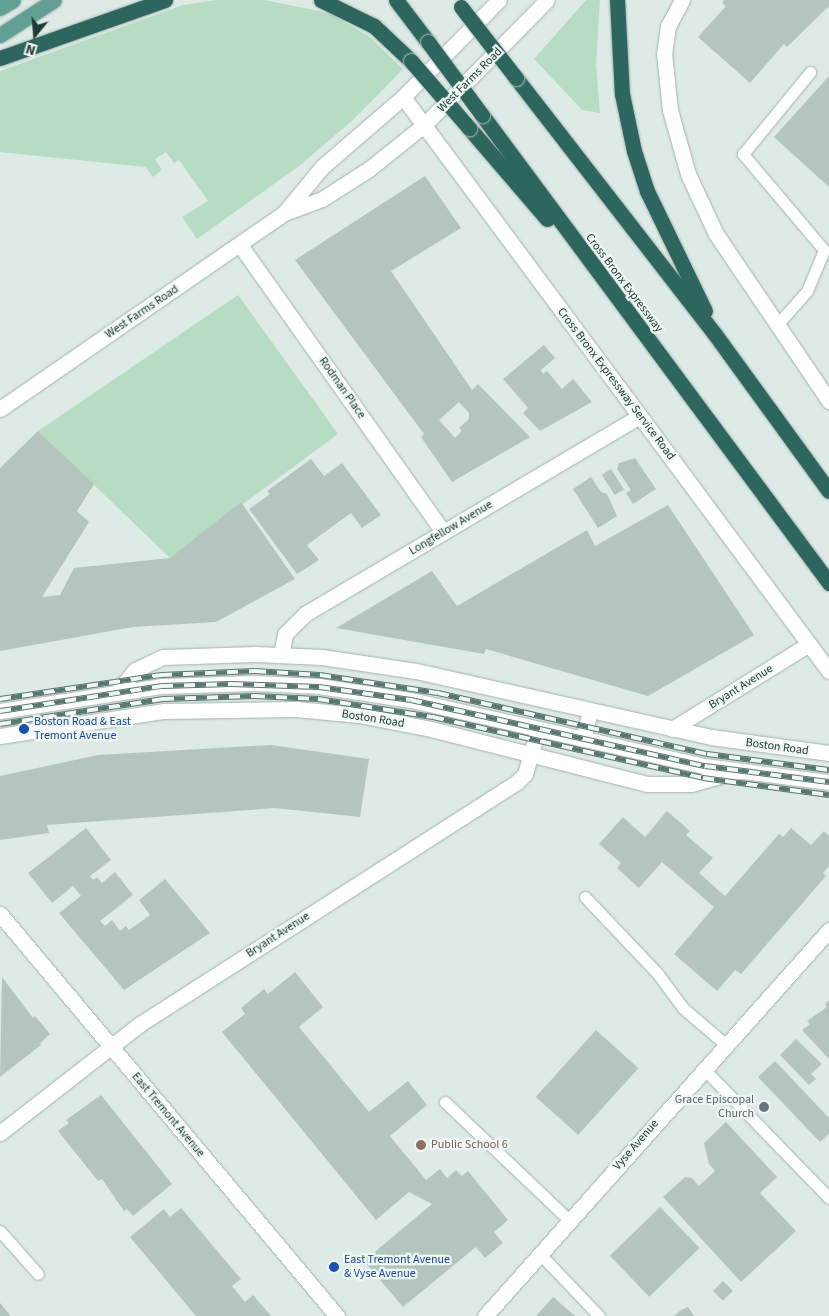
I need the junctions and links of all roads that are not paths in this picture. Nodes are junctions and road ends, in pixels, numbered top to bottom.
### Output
1 (13, 0) edge
2 (54, 0) edge
3 (165, 0) edge
4 (320, 0) edge
5 (396, 0) edge
6 (499, 0) edge
7 (547, 0) edge
8 (617, 0) edge
9 (682, 0) edge
10 (458, 3) edge
11 (0, 8) edge
12 (0, 35) edge
13 (0, 58) edge
14 (810, 72) dead end
15 (403, 97) junction
16 (424, 125) junction
17 (284, 213) junction
18 (240, 244) junction
19 (625, 309) junction
20 (776, 326) junction
21 (714, 333) junction
22 (829, 401) edge
23 (0, 409) edge
24 (640, 416) junction
25 (829, 491) edge
26 (443, 532) junction
27 (829, 583) edge
28 (809, 644) junction
29 (281, 655) junction
30 (829, 671) edge
31 (118, 691) junction
32 (0, 711) edge
33 (590, 711) junction
34 (538, 729) junction
35 (672, 729) junction
36 (0, 736) edge
37 (583, 739) junction
38 (532, 753) junction
39 (829, 753) edge
40 (738, 771) junction
41 (829, 782) edge
42 (585, 897) dead end
43 (0, 914) edge
44 (829, 930) edge
45 (725, 1044) junction
46 (111, 1046) junction
47 (702, 1068) junction
48 (445, 1102) dead end
49 (0, 1133) edge
50 (829, 1198) edge
51 (570, 1221) junction
52 (0, 1231) edge
53 (540, 1254) junction
54 (38, 1274) dead end
55 (337, 1316) edge
56 (485, 1316) edge
57 (599, 1316) edge

1 - 11 main road
2 - 12 main road
3 - 13 highway
4 - 19 highway, bridge
5 - 19 highway, Cross Bronx Expressway, bridge
6 - 15 street, West Farms Road
7 - 16 street, West Farms Road
8 - 21 highway
9 - 20 street
10 - 21 highway, bridge
14 - 20 lane
15 - 16 street, Cross Bronx Expressway Service Road
15 - 17 street, West Farms Road
16 - 17 street, West Farms Road
16 - 24 street, Cross Bronx Expressway Service Road
17 - 18 street, West Farms Road
18 - 23 street, West Farms Road
18 - 26 street, Rodman Place
19 - 27 highway, Cross Bronx Expressway
20 - 22 street
21 - 25 highway
24 - 26 street, Longfellow Avenue
24 - 28 street, Cross Bronx Expressway Service Road
26 - 29 street, Longfellow Avenue
28 - 30 street, Cross Bronx Expressway Service Road
28 - 35 street, Bryant Avenue
29 - 31 street, Boston Road
29 - 33 street, Boston Road
31 - 32 street, Boston Road
31 - 34 street, Boston Road
33 - 35 street, Boston Road
33 - 37 street
34 - 37 street, Boston Road
34 - 38 street, Bryant Avenue
35 - 39 street, Boston Road
36 - 38 street, Boston Road
37 - 40 street, Boston Road
38 - 40 street, Boston Road
38 - 46 street, Bryant Avenue
40 - 41 street, Boston Road
42 - 45 lane
43 - 46 street, East Tremont Avenue
44 - 45 street, Vyse Avenue
45 - 47 street, Vyse Avenue
46 - 49 street, Bryant Avenue
46 - 55 street, East Tremont Avenue
47 - 50 lane
47 - 51 street, Vyse Avenue
48 - 51 lane
51 - 53 street, Vyse Avenue
52 - 54 lane
53 - 56 street, Vyse Avenue
53 - 57 lane

